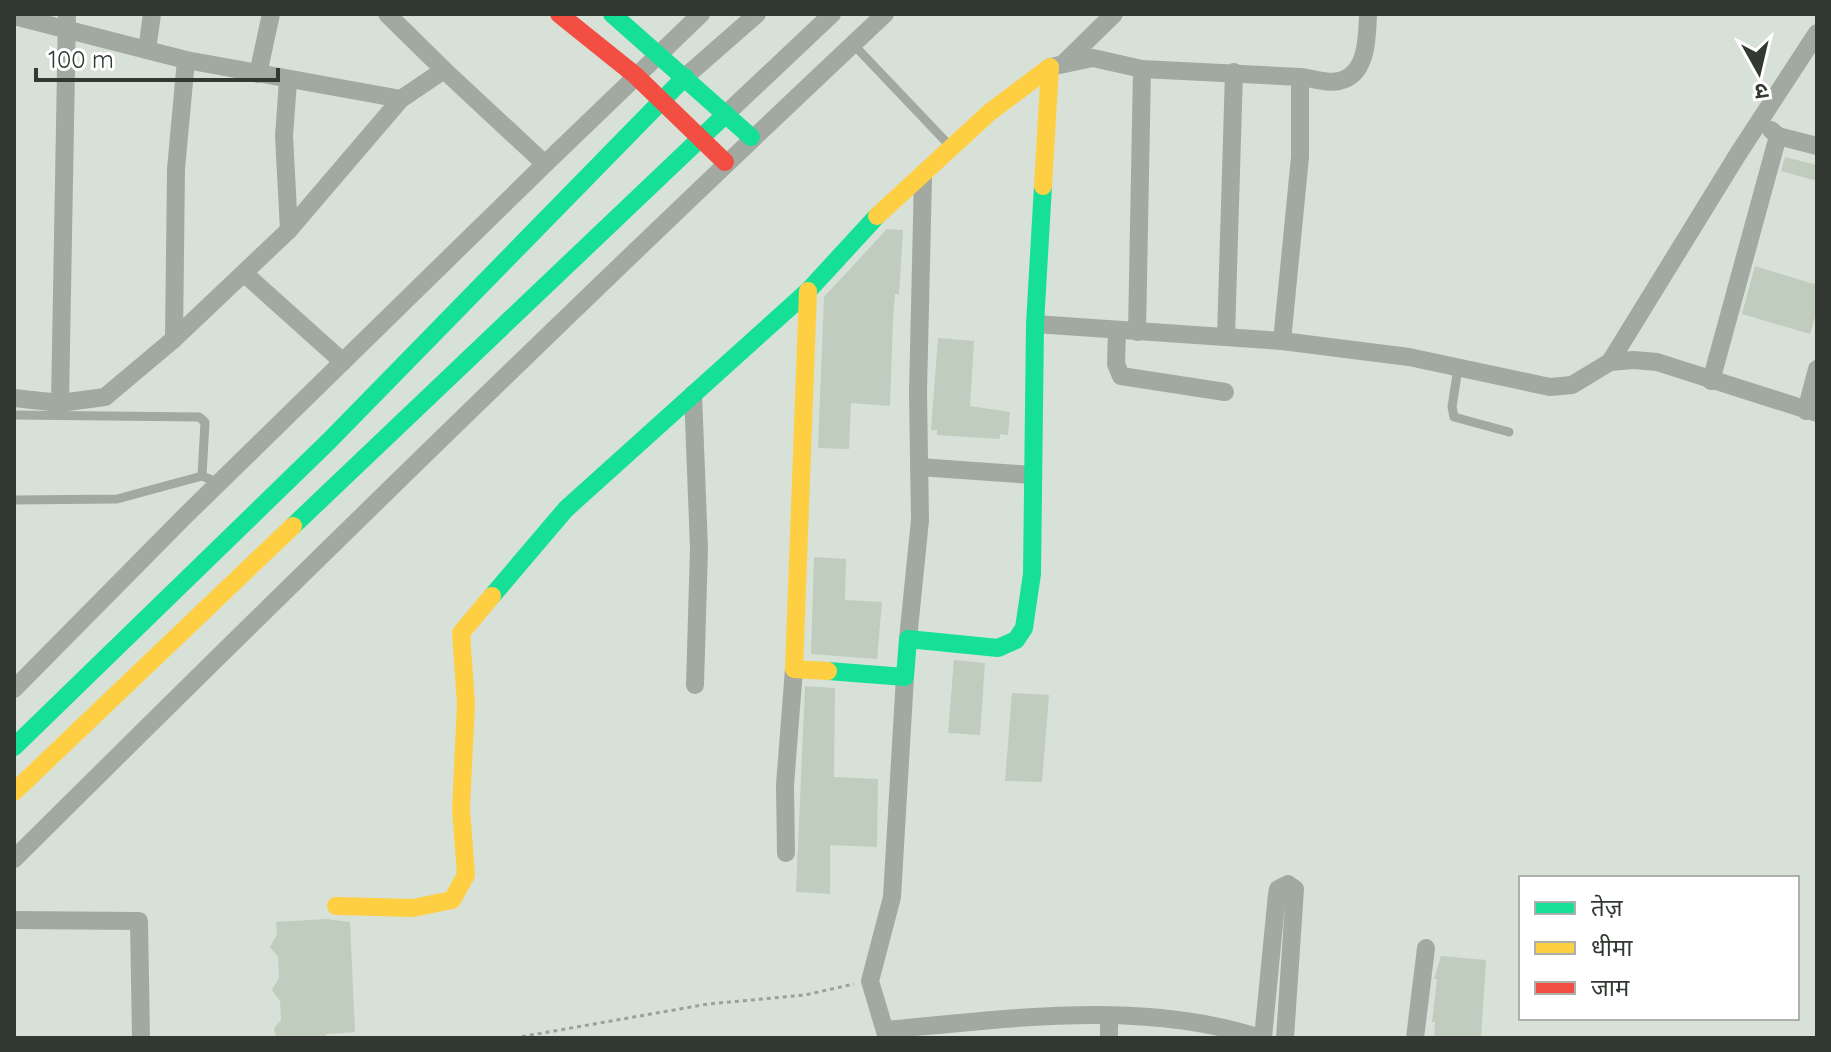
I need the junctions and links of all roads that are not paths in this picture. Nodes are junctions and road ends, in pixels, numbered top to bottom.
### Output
1 (152, 14) edge
2 (271, 14) edge
3 (387, 14) edge
4 (559, 14) edge
5 (612, 14) edge
6 (701, 14) edge
7 (757, 14) edge
8 (832, 14) edge
9 (885, 14) edge
10 (1114, 14) edge
11 (1368, 14) edge
12 (14, 16) edge
13 (66, 21) edge
14 (1817, 33) edge
15 (853, 44) junction
16 (147, 50) junction
17 (658, 52) junction
18 (186, 60) junction
19 (1058, 65) junction
20 (1142, 69) junction
21 (444, 70) junction
22 (1234, 72) junction
23 (258, 74) junction
24 (635, 75) junction
25 (685, 77) junction
26 (1300, 77) junction
27 (288, 81) junction
28 (401, 99) junction
29 (662, 100) junction
30 (726, 114) junction
31 (1759, 121) junction
32 (1778, 136) junction
33 (700, 137) junction
34 (751, 137) junction
35 (1817, 146) edge
36 (952, 148) junction
37 (725, 162) junction
38 (545, 164) junction
39 (923, 177) junction
40 (289, 230) junction
41 (246, 275) junction
42 (808, 291) junction
43 (1035, 324) junction
44 (1117, 330) junction
45 (1137, 332) junction
46 (1226, 337) junction
47 (174, 339) junction
48 (1282, 341) junction
49 (343, 362) junction
50 (1610, 362) junction
51 (1458, 368) junction
52 (1817, 369) edge
53 (1711, 381) junction
54 (1225, 392) dead end
55 (693, 394) junction
56 (14, 398) edge
57 (60, 403) junction
58 (1812, 412) edge
59 (14, 415) edge
60 (1509, 432) dead end
61 (919, 467) junction
62 (1032, 475) junction
63 (210, 479) junction
64 (14, 500) edge
65 (908, 639) junction
66 (794, 669) junction
67 (905, 677) junction
68 (695, 685) dead end
69 (14, 689) edge
70 (14, 747) edge
71 (14, 792) edge
72 (786, 853) dead end
73 (14, 859) edge
74 (336, 906) dead end
75 (14, 920) edge
76 (1426, 948) dead end
77 (1109, 1016) junction
78 (886, 1034) edge
79 (141, 1038) edge
80 (1109, 1038) edge
81 (1261, 1038) edge
82 (1285, 1038) edge
83 (1415, 1038) edge

1 - 16 street
2 - 23 street
3 - 21 street
4 - 24 street
5 - 17 street
6 - 17 street
7 - 25 street
8 - 30 street
9 - 15 street
10 - 19 street
11 - 26 street
12 - 13 street
13 - 16 street
13 - 57 street
14 - 31 street
15 - 34 street
15 - 36 lane
16 - 18 street
17 - 24 street
17 - 25 street
18 - 23 street
18 - 47 street
19 - 20 street
19 - 36 street
19 - 43 street
20 - 22 street
20 - 45 street
21 - 28 street
21 - 38 street
22 - 26 street
22 - 46 street
23 - 27 street
24 - 29 street
24 - 38 street
25 - 29 street
25 - 30 street
26 - 48 street
27 - 28 street
27 - 40 street
28 - 40 street
29 - 33 street
29 - 70 street
30 - 33 street
30 - 34 street
31 - 32 street
31 - 50 street
32 - 35 street
32 - 53 street
33 - 37 street
33 - 71 street
34 - 37 street
36 - 39 street
37 - 73 street
38 - 49 street
39 - 42 street
39 - 61 street
40 - 41 street
41 - 47 street
41 - 49 street
42 - 55 street
42 - 66 street
43 - 44 street
43 - 62 street
44 - 45 street
44 - 54 street
45 - 46 street
46 - 48 street
47 - 57 street
48 - 51 street
49 - 63 street
50 - 51 street
50 - 53 street
51 - 60 lane
52 - 58 street
53 - 58 street
55 - 68 street
55 - 74 street
56 - 57 street
59 - 63 lane
61 - 62 street
61 - 65 street
62 - 65 street
63 - 64 lane
63 - 69 street
65 - 67 street
66 - 67 street
66 - 72 street
67 - 78 street
75 - 79 street
76 - 83 street
77 - 78 street
77 - 80 street
77 - 81 street
81 - 82 street

